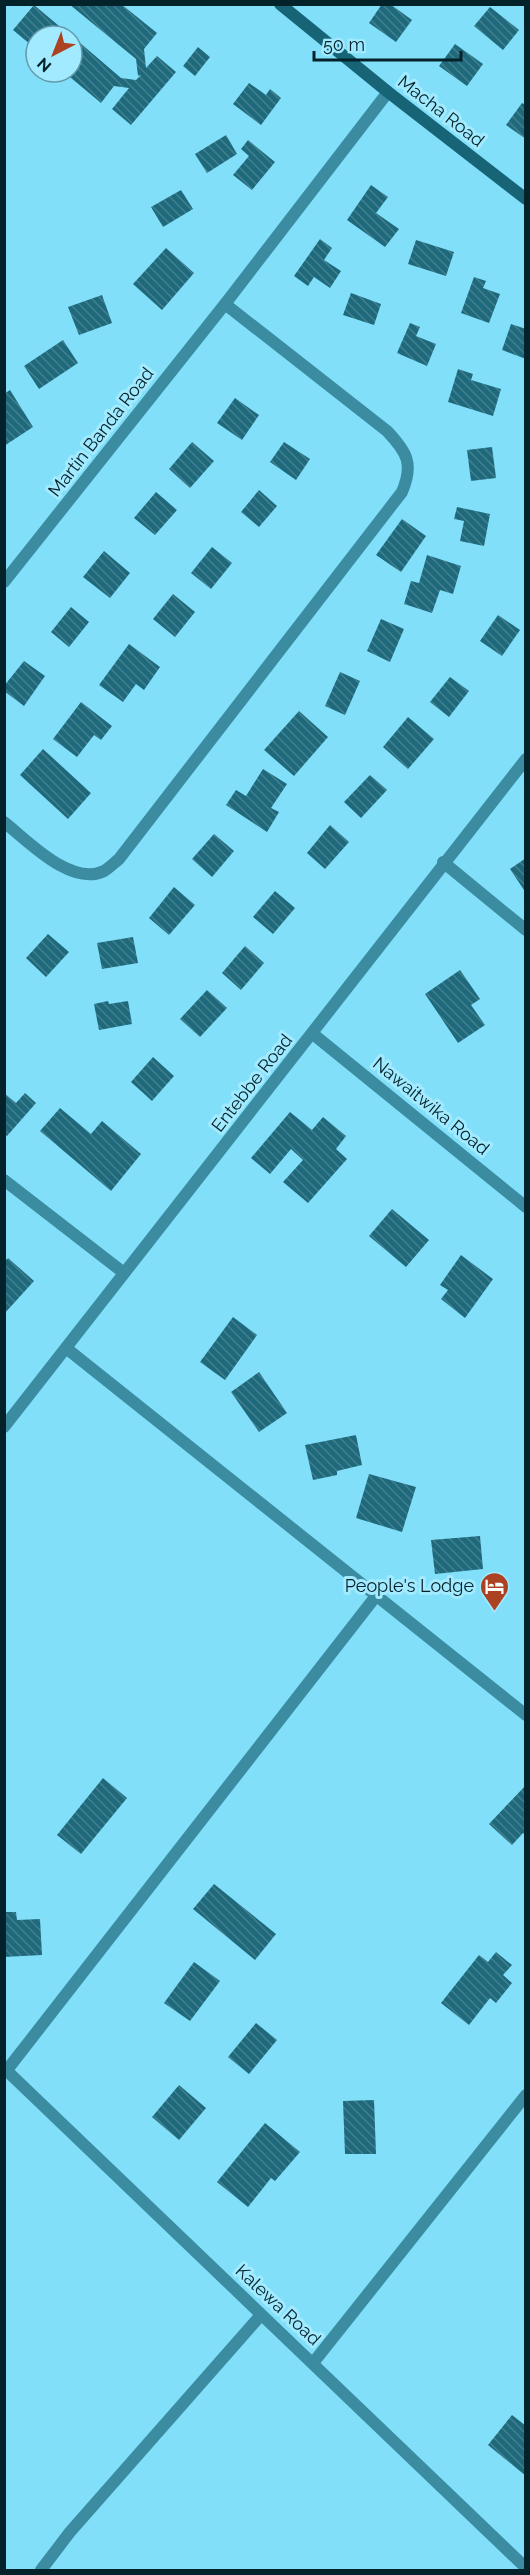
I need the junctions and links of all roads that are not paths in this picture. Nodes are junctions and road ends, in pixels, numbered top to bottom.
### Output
1 (280, 4) edge
2 (388, 92) junction
3 (525, 199) edge
4 (225, 304) junction
5 (4, 582) edge
6 (525, 759) edge
7 (4, 822) edge
8 (443, 862) junction
9 (525, 930) edge
10 (313, 1034) junction
11 (4, 1180) edge
12 (525, 1207) edge
13 (124, 1274) junction
14 (66, 1348) junction
15 (4, 1427) edge
16 (376, 1596) junction
17 (525, 1715) edge
18 (6, 2069) edge
19 (525, 2095) edge
20 (261, 2315) junction
21 (313, 2363) junction
22 (525, 2568) edge
23 (41, 2571) edge

1 - 2 main road, Macha Road
2 - 3 main road, Macha Road
2 - 4 street, Martin Banda Road
4 - 5 street, Martin Banda Road
4 - 7 street
6 - 8 street, Entebbe Road
8 - 9 street
8 - 10 street, Entebbe Road
10 - 12 street, Nawaitwika Road
10 - 13 street, Entebbe Road
11 - 13 street
13 - 14 street, Entebbe Road
14 - 15 street, Entebbe Road
14 - 16 street
16 - 17 street
16 - 18 street
18 - 20 street, Kalewa Road
19 - 21 street
20 - 21 street, Kalewa Road
20 - 23 street
21 - 22 street, Kalewa Road

